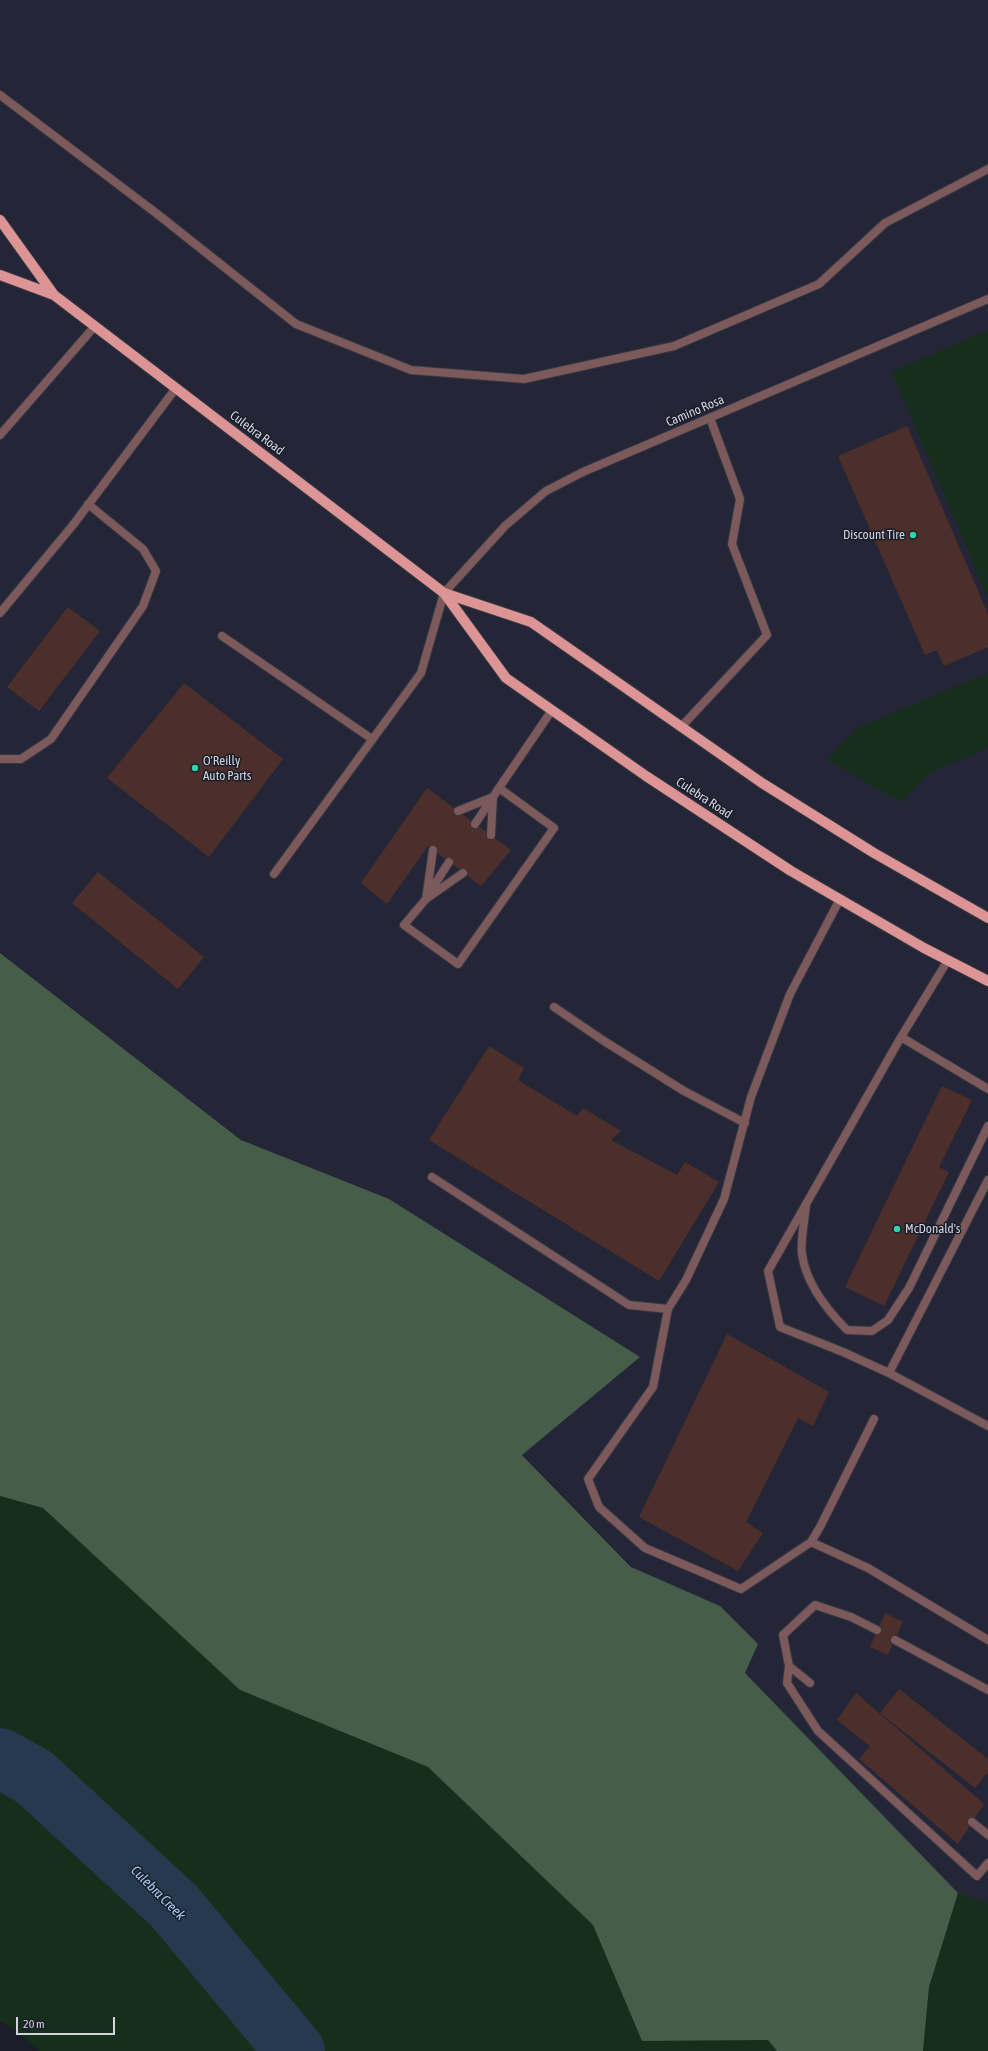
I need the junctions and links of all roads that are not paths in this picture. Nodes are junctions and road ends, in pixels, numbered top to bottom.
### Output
1 (0, 95) edge
2 (988, 169) edge
3 (0, 220) edge
4 (0, 274) edge
5 (54, 295) junction
6 (988, 299) edge
7 (95, 326) junction
8 (176, 388) junction
9 (710, 418) junction
10 (0, 435) edge
11 (88, 504) junction
12 (444, 593) junction
13 (0, 613) edge
14 (222, 636) dead end
15 (552, 710) junction
16 (681, 727) junction
17 (372, 739) junction
18 (0, 759) edge
19 (500, 788) junction
20 (493, 797) junction
21 (458, 811) dead end
22 (475, 824) dead end
23 (491, 835) dead end
24 (433, 850) dead end
25 (449, 862) dead end
26 (463, 873) dead end
27 (274, 874) dead end
28 (426, 899) junction
29 (840, 899) junction
30 (988, 918) edge
31 (948, 960) junction
32 (988, 981) edge
33 (554, 1007) dead end
34 (901, 1036) junction
35 (988, 1089) edge
36 (745, 1122) junction
37 (988, 1126) edge
38 (432, 1177) dead end
39 (988, 1180) edge
40 (807, 1202) junction
41 (668, 1309) junction
42 (889, 1373) junction
43 (874, 1419) dead end
44 (988, 1426) edge
45 (811, 1542) junction
46 (877, 1630) dead end
47 (895, 1640) dead end
48 (988, 1640) edge
49 (789, 1666) junction
50 (810, 1683) dead end
51 (988, 1690) edge
52 (972, 1822) dead end
53 (988, 1835) edge
54 (988, 1864) edge

1 - 2 street
3 - 5 main road, Culebra Road
4 - 5 main road, Culebra Road
5 - 7 main road, Culebra Road
6 - 9 street, Camino Rosa
7 - 8 main road, Culebra Road
7 - 10 street
8 - 11 street
8 - 12 main road, Culebra Road
9 - 12 street, Camino Rosa
9 - 16 street
11 - 13 street
11 - 18 street
12 - 15 main road, Culebra Road
12 - 16 main road, Culebra Road
12 - 17 street
14 - 17 street
15 - 19 street
15 - 29 main road, Culebra Road
16 - 30 main road, Culebra Road
17 - 27 street
19 - 20 street
19 - 28 street
20 - 21 street
20 - 22 street
20 - 23 street
24 - 28 street
25 - 28 street
26 - 28 street
29 - 31 main road, Culebra Road
29 - 36 street
31 - 32 main road, Culebra Road
31 - 34 street
33 - 36 street
34 - 35 street
34 - 40 street
36 - 41 street
37 - 40 street
38 - 41 street
39 - 42 street
40 - 42 street
41 - 45 street
42 - 44 street
43 - 45 street
45 - 48 street
46 - 49 street
47 - 51 street
49 - 50 street
49 - 54 street
52 - 53 street

